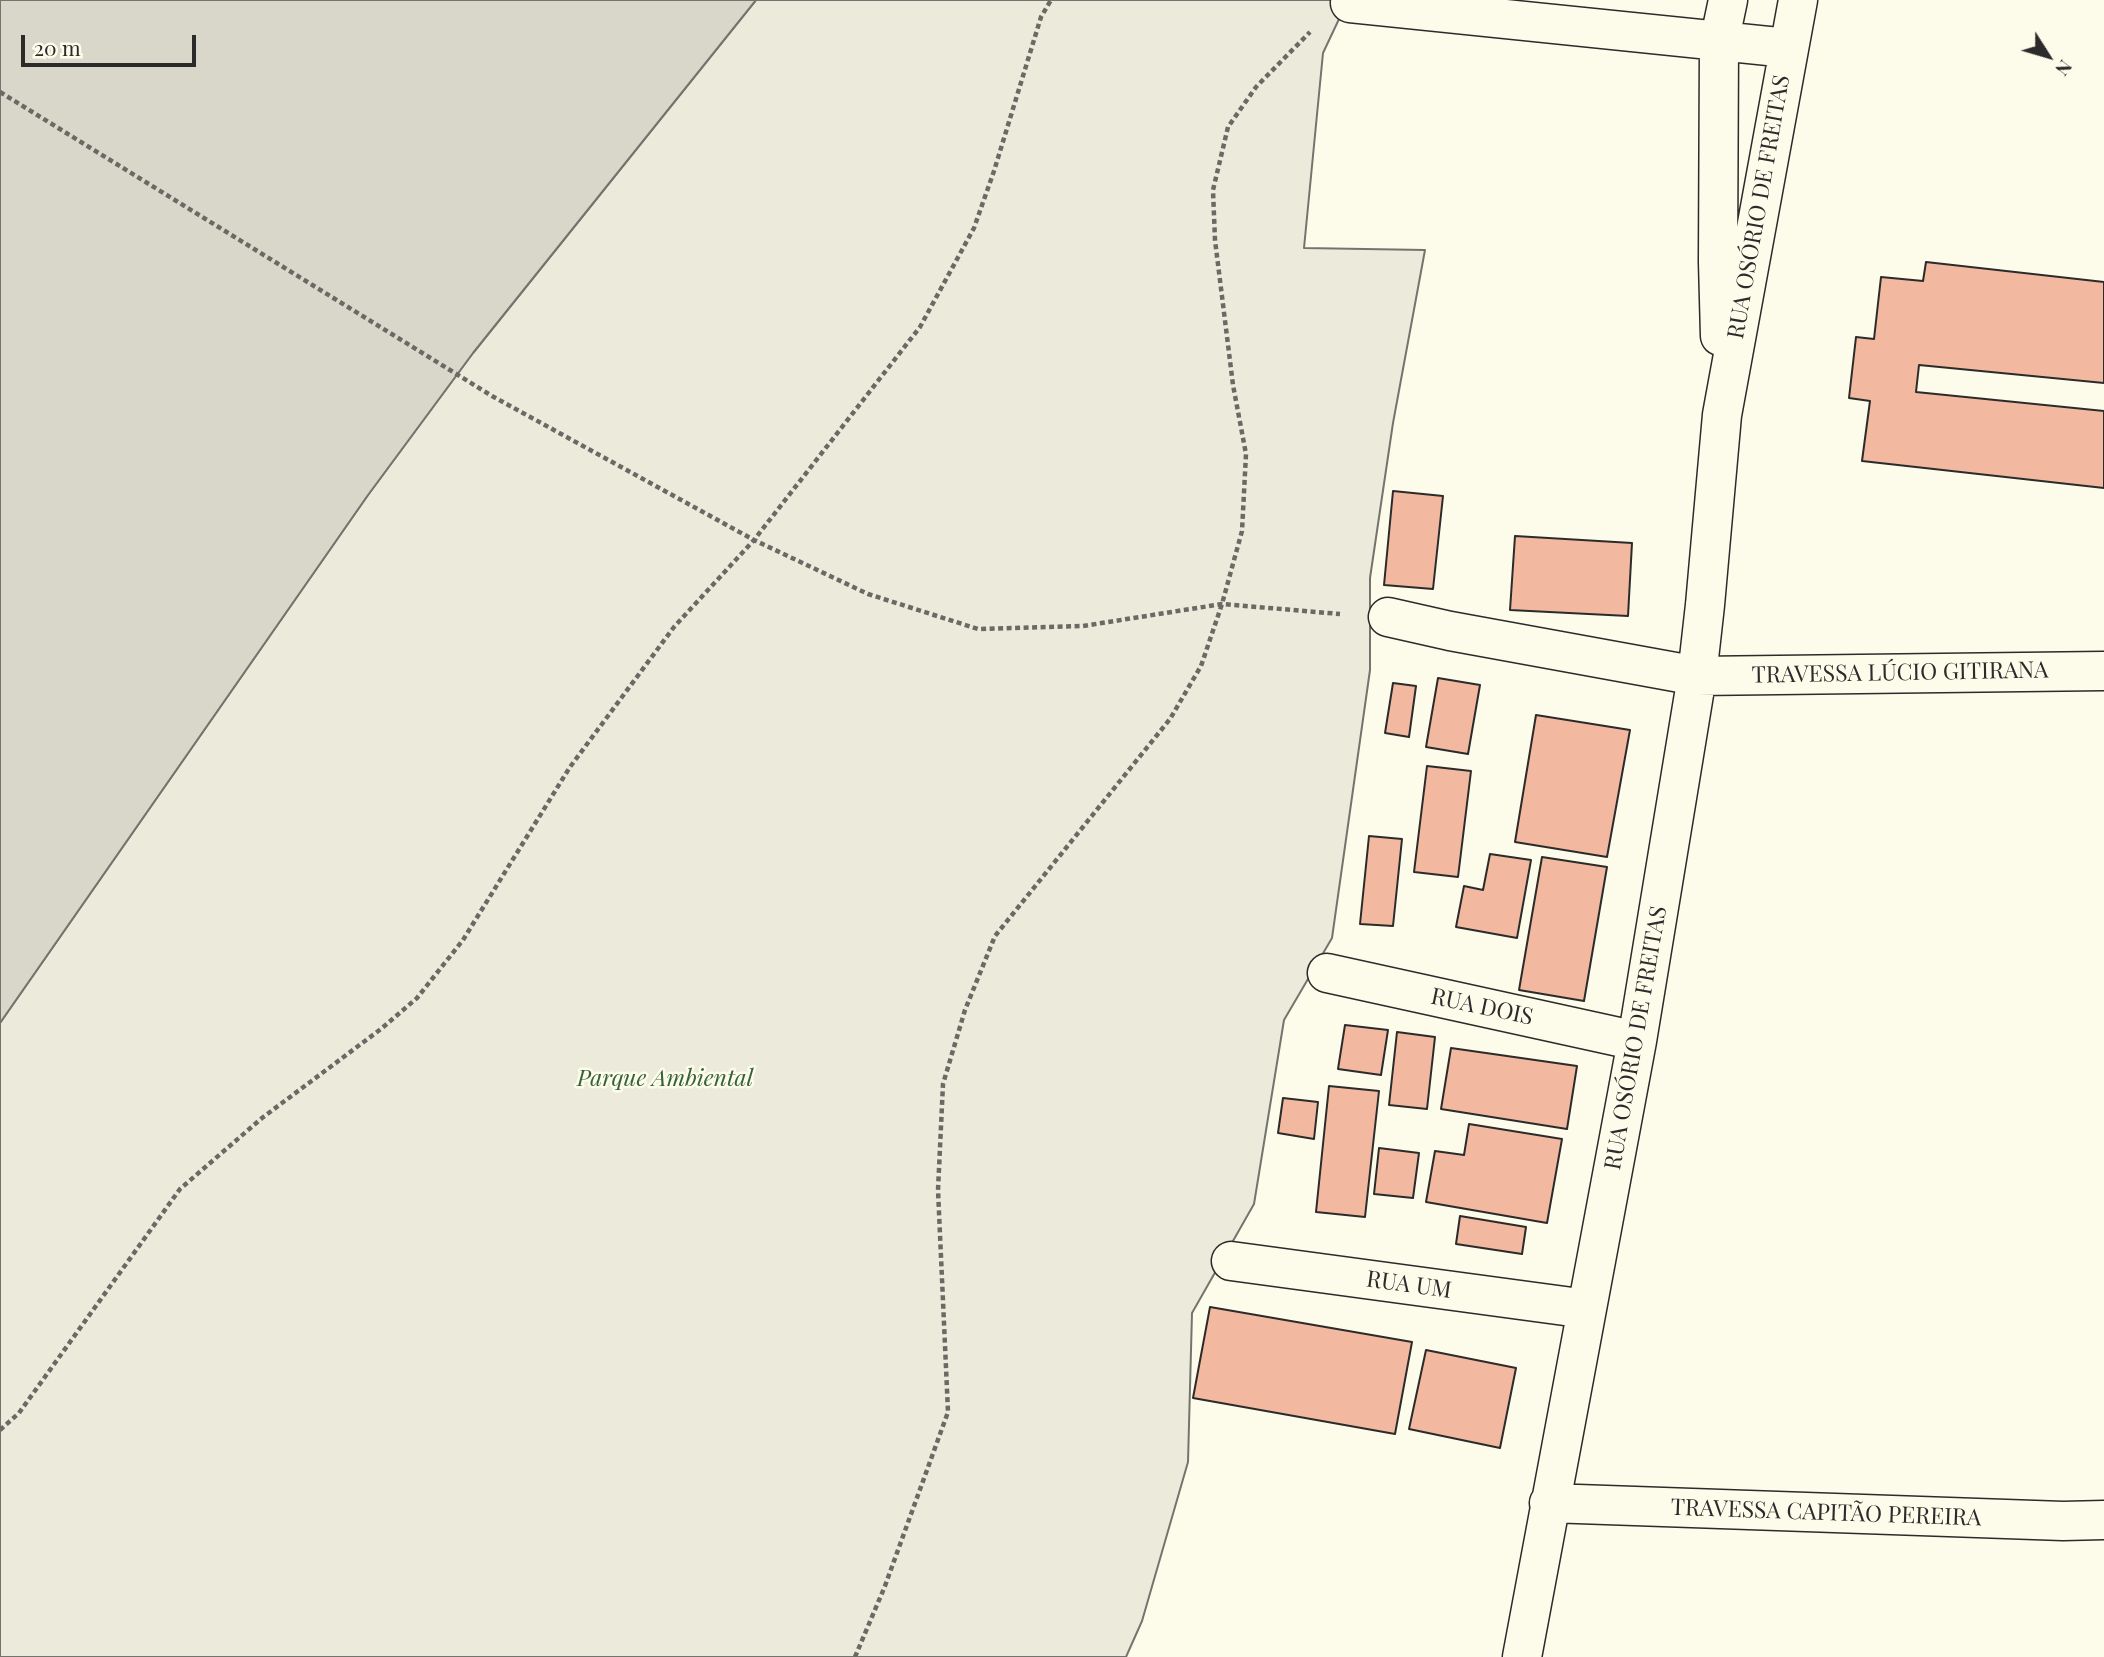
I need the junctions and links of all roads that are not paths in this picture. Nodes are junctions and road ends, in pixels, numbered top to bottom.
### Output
1 (1728, 0) edge
2 (1798, 0) edge
3 (1350, 3) dead end
4 (1719, 43) junction
5 (1788, 48) junction
6 (1722, 415) junction
7 (1388, 617) road end
8 (2104, 671) edge
9 (1697, 676) junction
10 (1327, 973) dead end
11 (1637, 1041) junction
12 (1231, 1261) dead end
13 (1587, 1309) junction
14 (1549, 1503) junction
15 (2104, 1520) edge
16 (1522, 1657) edge

1 - 4 street, RUA OSÓRIO DE FREITAS
2 - 5 street, RUA OSÓRIO DE FREITAS
3 - 4 street
4 - 5 street
4 - 6 street, RUA OSÓRIO DE FREITAS
5 - 6 street, RUA OSÓRIO DE FREITAS
6 - 9 street, RUA OSÓRIO DE FREITAS
7 - 9 street, TRAVESSA LÚCIO GITIRANA
8 - 9 street, TRAVESSA LÚCIO GITIRANA
9 - 11 street, RUA OSÓRIO DE FREITAS
10 - 11 street, RUA DOIS
11 - 13 street, RUA OSÓRIO DE FREITAS
12 - 13 street, RUA UM
13 - 14 street, RUA OSÓRIO DE FREITAS
14 - 15 street, TRAVESSA CAPITÃO PEREIRA
14 - 16 street, RUA OSÓRIO DE FREITAS

